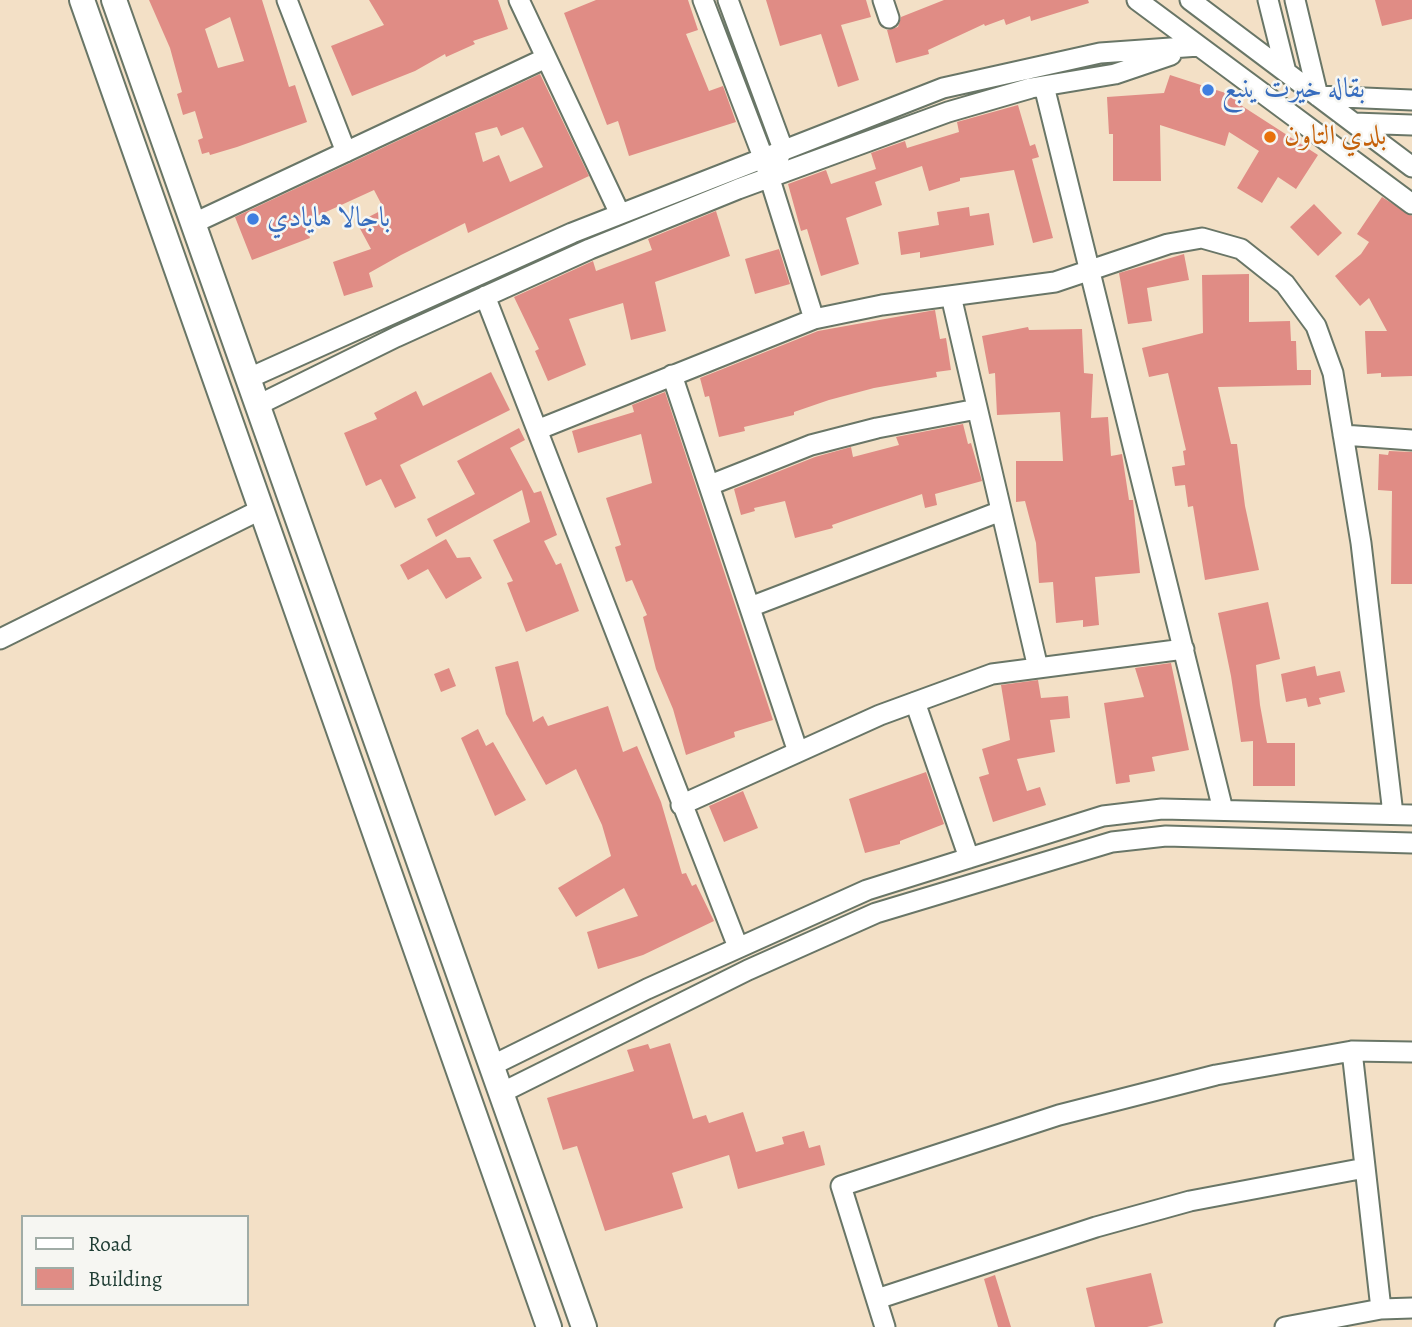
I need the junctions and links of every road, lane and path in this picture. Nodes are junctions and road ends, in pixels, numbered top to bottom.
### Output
1 (82, 0) edge
2 (114, 0) edge
3 (287, 0) edge
4 (519, 0) edge
5 (703, 0) edge
6 (728, 0) edge
7 (1137, 0) edge
8 (1191, 0) edge
9 (1268, 0) edge
10 (1295, 0) edge
11 (1199, 46) junction
12 (546, 58) junction
13 (1286, 72) junction
14 (1044, 86) junction
15 (1318, 96) junction
16 (1412, 100) edge
17 (1354, 123) junction
18 (1412, 125) edge
19 (783, 149) junction
20 (346, 152) junction
21 (763, 157) junction
22 (1412, 167) edge
23 (768, 178) junction
24 (1412, 204) edge
25 (620, 214) junction
26 (192, 224) junction
27 (1090, 271) junction
28 (485, 296) junction
29 (951, 296) junction
30 (814, 319) junction
31 (672, 375) junction
32 (247, 379) junction
33 (256, 405) junction
34 (977, 410) junction
35 (537, 430) junction
36 (1343, 435) junction
37 (1412, 440) edge
38 (710, 485) junction
39 (262, 509) junction
40 (1001, 511) junction
41 (750, 607) junction
42 (0, 639) edge
43 (1184, 649) junction
44 (1038, 668) junction
45 (915, 702) junction
46 (798, 752) junction
47 (681, 805) junction
48 (1223, 810) junction
49 (1403, 814) edge
50 (1412, 843) edge
51 (969, 858) junction
52 (738, 947) junction
53 (1352, 1051) junction
54 (1412, 1052) edge
55 (491, 1066) junction
56 (501, 1093) junction
57 (1365, 1168) junction
58 (877, 1300) junction
59 (1412, 1308) edge
60 (1381, 1309) junction
61 (549, 1327) edge
62 (584, 1327) edge
63 (885, 1327) edge
64 (1285, 1327) edge

1 - 39 main road
2 - 26 main road
3 - 20 street
4 - 12 street
5 - 21 street
6 - 19 street
7 - 11 street
8 - 13 street
9 - 13 street
10 - 15 street
11 - 14 street
11 - 19 street
11 - 24 street
12 - 20 street
12 - 25 street
13 - 15 street
14 - 23 street
14 - 27 street
15 - 16 street
15 - 17 street
17 - 18 street
17 - 22 street
19 - 21 street
19 - 23 street
20 - 26 street
21 - 23 street
21 - 25 street
23 - 28 street
23 - 30 street
25 - 32 street
26 - 32 main road
27 - 29 street
27 - 36 street
27 - 43 street
28 - 33 street
28 - 35 street
29 - 30 street
29 - 34 street
30 - 31 street
31 - 35 street
31 - 38 street
32 - 33 main road
33 - 55 main road
34 - 38 street
34 - 40 street
35 - 47 street
36 - 37 street
36 - 49 street
38 - 41 street
39 - 42 street
39 - 61 main road
40 - 41 street
40 - 44 street
41 - 46 street
43 - 44 street
43 - 48 street
44 - 45 street
45 - 46 street
45 - 51 street
46 - 47 street
47 - 52 street
48 - 49 street
48 - 51 street
50 - 56 street
51 - 52 street
52 - 55 street
53 - 54 street
53 - 57 street
53 - 58 street
55 - 56 main road
56 - 62 main road
57 - 58 street
57 - 60 street
58 - 63 street
59 - 60 street
60 - 64 street

